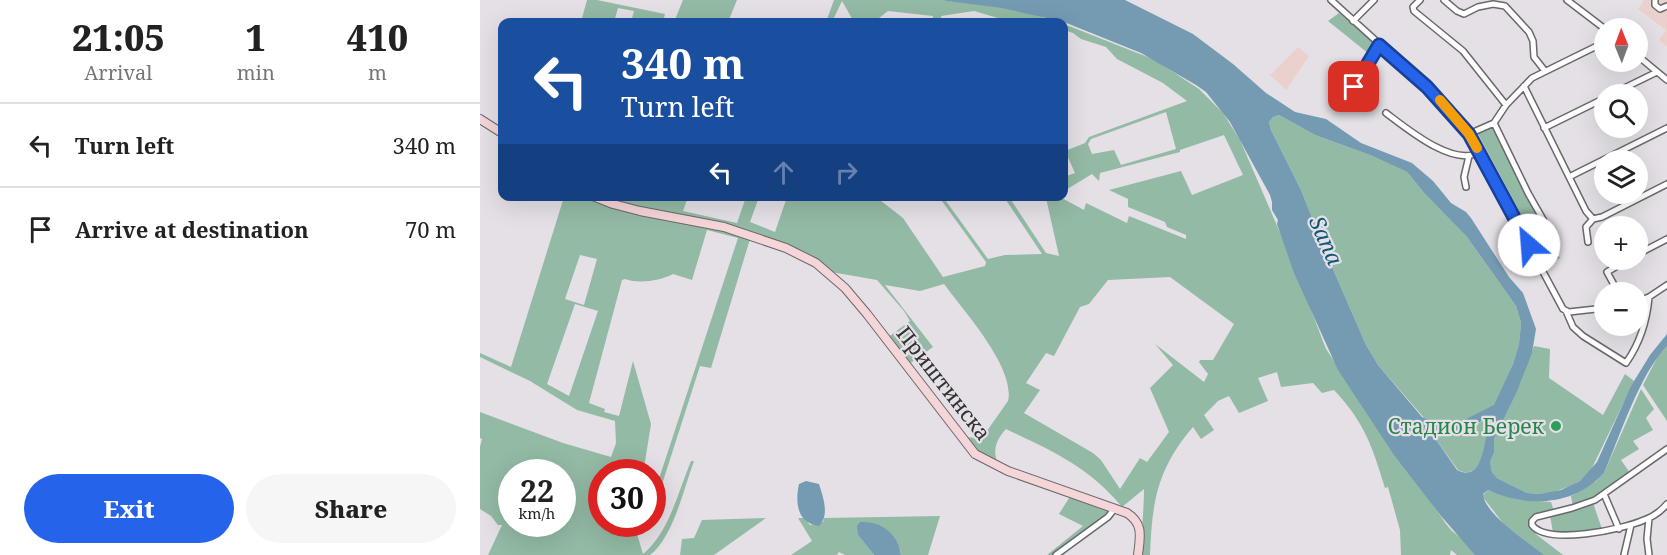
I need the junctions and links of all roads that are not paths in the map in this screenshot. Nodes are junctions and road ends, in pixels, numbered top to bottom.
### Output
1 (1331, 0) edge
2 (1374, 0) edge
3 (1420, 0) edge
4 (1444, 0) edge
5 (1567, 0) edge
6 (1655, 0) edge
7 (1667, 6) edge
8 (1353, 21) junction
9 (1594, 21) edge
10 (1379, 45) junction
11 (1594, 47) edge
12 (1648, 64) edge
13 (1545, 71) junction
14 (1657, 72) junction
15 (1667, 80) edge
16 (1632, 84) edge
17 (1524, 86) junction
18 (1594, 103) edge
19 (1506, 105) junction
20 (1355, 108) dead end
21 (1386, 113) dead end
22 (480, 119) edge
23 (1494, 123) junction
24 (1544, 128) junction
25 (1667, 128) edge
26 (498, 130) edge
27 (1469, 134) junction
28 (1479, 152) junction
29 (1469, 156) junction
30 (1569, 177) junction
31 (1667, 184) edge
32 (1466, 187) dead end
33 (609, 201) edge
34 (1593, 219) junction
35 (1553, 237) dead end
36 (1667, 239) edge
37 (1588, 242) dead end
38 (1648, 249) edge
39 (1610, 270) edge
40 (1612, 282) edge
41 (1667, 285) edge
42 (1649, 297) joint
43 (1594, 309) edge
44 (1566, 311) junction
45 (1667, 449) edge
46 (1604, 494) junction
47 (1667, 504) edge
48 (1115, 507) junction
49 (1649, 518) junction
50 (1631, 525) junction
51 (1619, 529) junction
52 (1056, 555) edge
53 (1138, 555) edge
54 (1624, 555) edge
55 (1649, 555) edge

1 - 8 street
2 - 8 street
3 - 19 street
4 - 13 street
5 - 9 street
6 - 7 street
8 - 10 street
10 - 20 street
10 - 27 street
11 - 13 street
12 - 14 street
13 - 17 street
14 - 15 street
14 - 16 street
17 - 19 street
17 - 24 street
18 - 24 street
19 - 23 street
21 - 29 street
22 - 26 street
23 - 27 street
23 - 35 street
24 - 30 street
25 - 30 street
27 - 28 street
28 - 29 street
28 - 44 street
29 - 32 street
30 - 34 street
31 - 34 street
33 - 48 street, Приштинска
34 - 37 street
36 - 38 street
39 - 40 street
41 - 42 street
42 - 44 street
43 - 44 street
45 - 46 street
46 - 51 street
46 - 51 street
47 - 49 street
48 - 52 street
48 - 53 street, Приштинска
49 - 50 street
49 - 55 street
50 - 51 street
50 - 54 street

